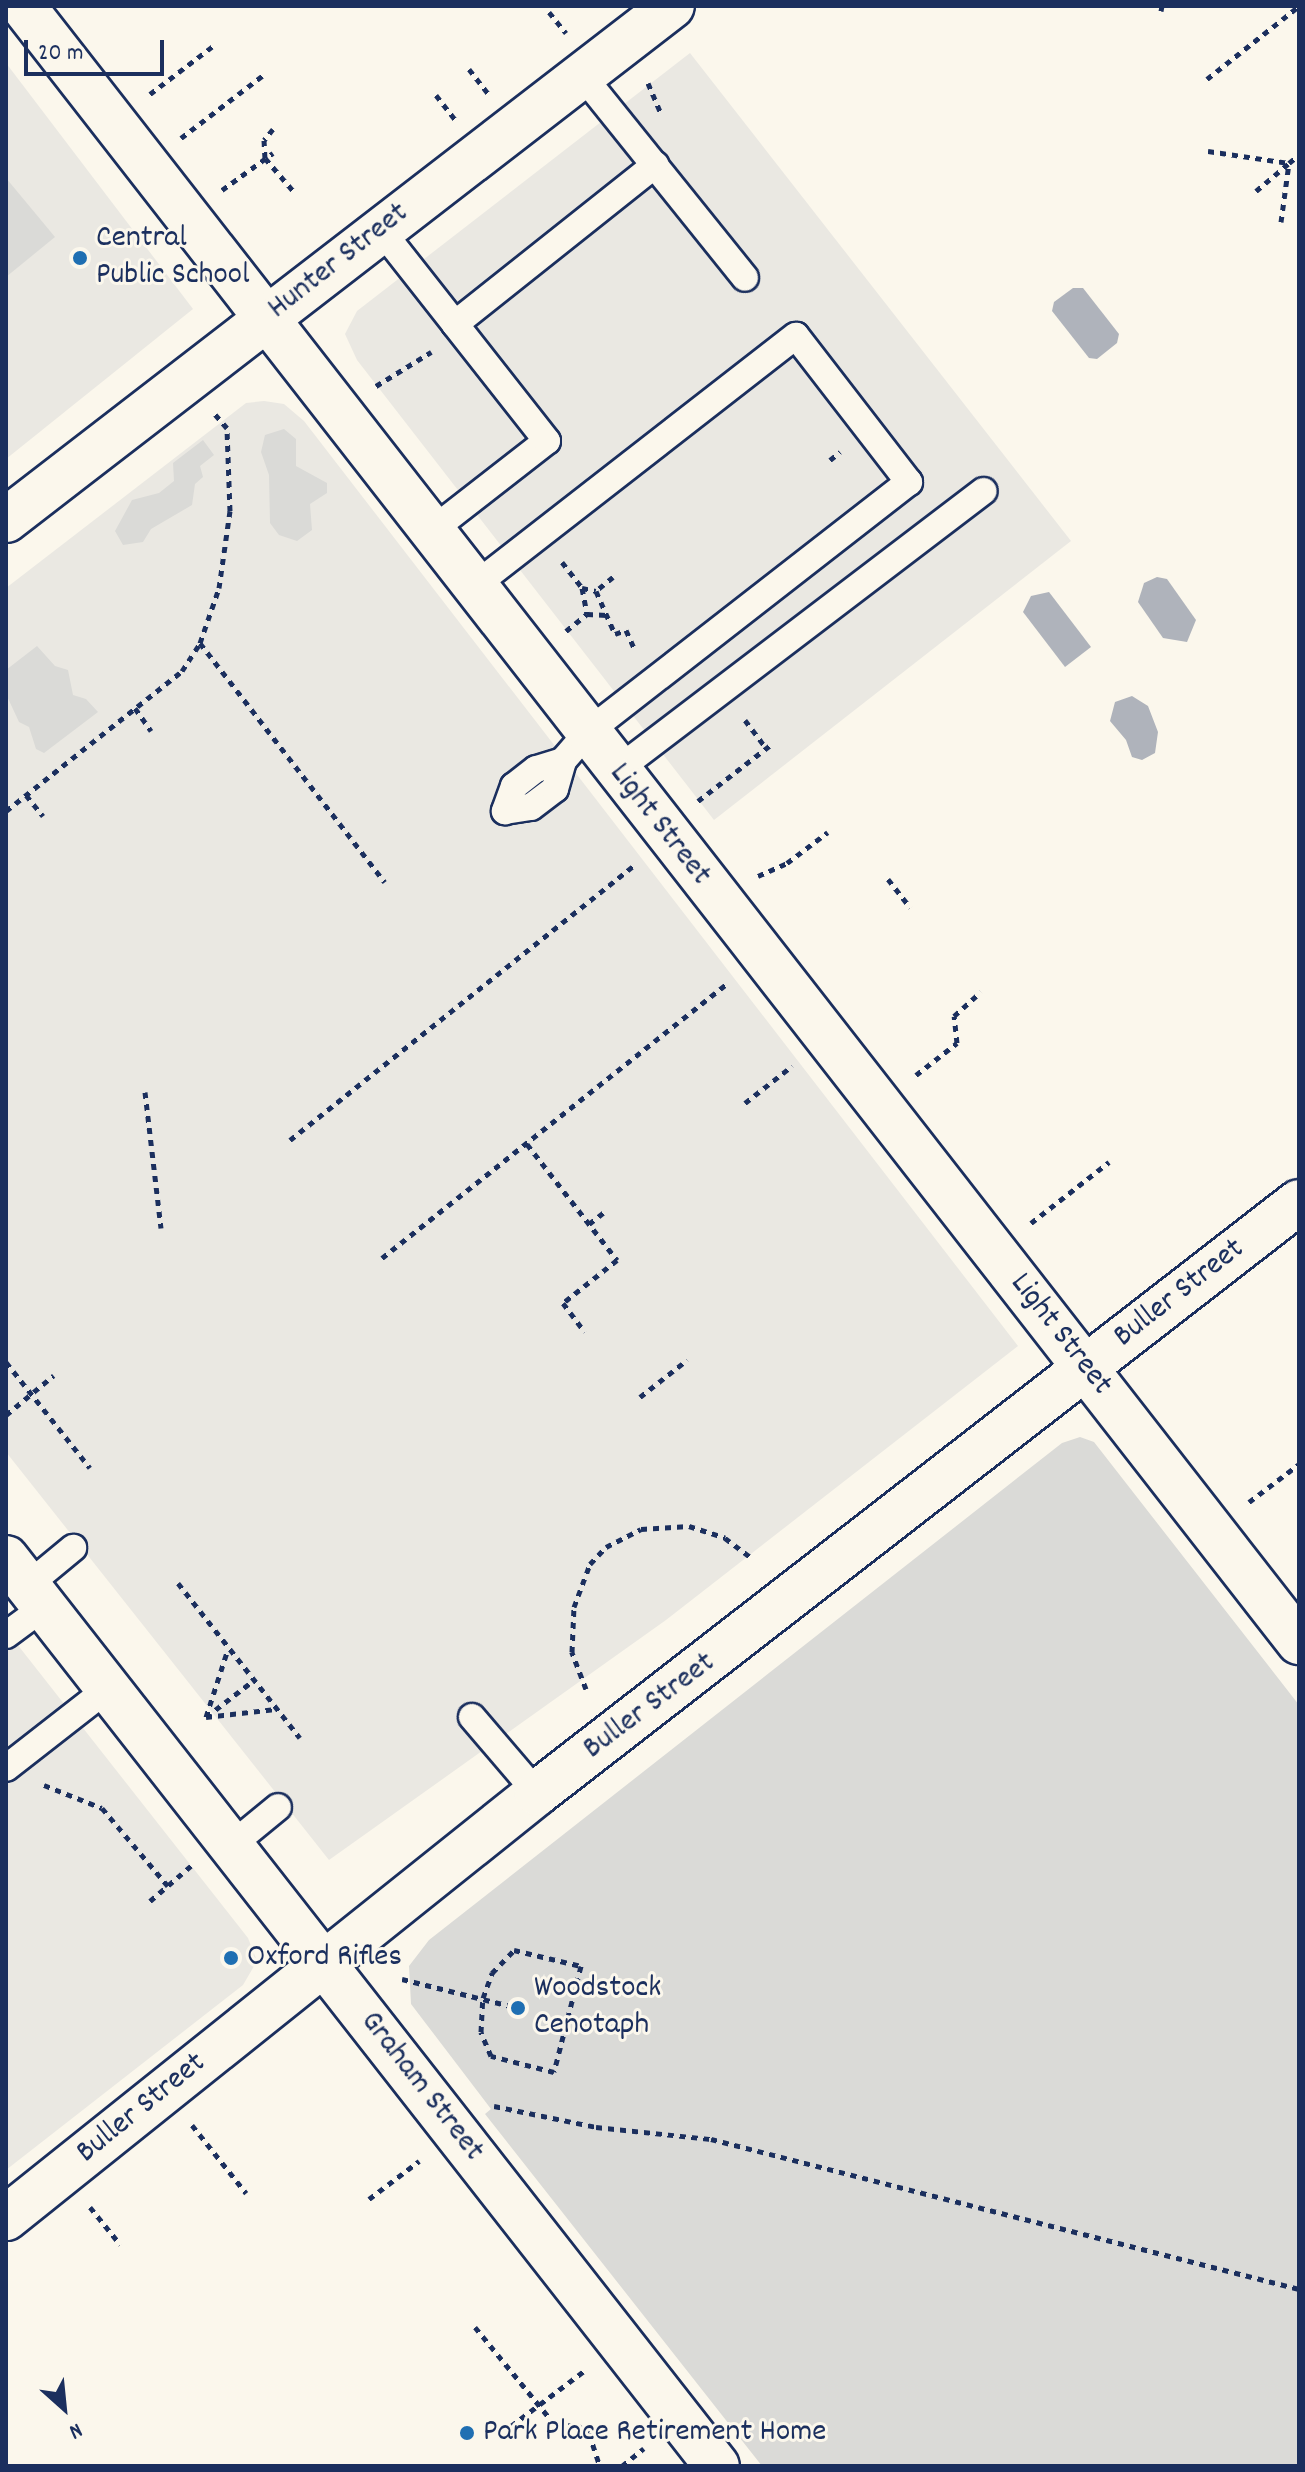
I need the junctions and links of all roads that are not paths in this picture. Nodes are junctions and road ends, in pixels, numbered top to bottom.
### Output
1 (23, 6) edge
2 (672, 6) edge
3 (577, 58) junction
4 (655, 165) junction
5 (381, 230) junction
6 (745, 278) dead end
7 (266, 318) junction
8 (461, 331) junction
9 (984, 491) dead end
10 (6, 520) edge
11 (430, 532) junction
12 (473, 587) junction
13 (575, 747) junction
14 (616, 771) junction
15 (1299, 1202) edge
16 (1086, 1367) junction
17 (73, 1548) dead end
18 (26, 1584) edge
19 (6, 1635) edge
20 (1299, 1642) edge
21 (107, 1689) junction
22 (472, 1717) dead end
23 (6, 1768) edge
24 (537, 1793) junction
25 (278, 1807) dead end
26 (215, 1853) junction
27 (324, 1963) junction
28 (6, 2218) edge
29 (717, 2466) edge

1 - 7 street, Light Street
2 - 3 street, Hunter Street
3 - 4 lane
3 - 5 street, Hunter Street
4 - 6 lane
4 - 8 lane
5 - 7 street, Hunter Street
5 - 8 lane
7 - 10 street, Hunter Street
7 - 11 street, Light Street
8 - 11 lane
9 - 14 lane
11 - 12 street, Light Street
12 - 13 street, Light Street
12 - 13 lane
13 - 14 street, Light Street
14 - 16 street, Light Street
15 - 16 street, Buller Street
16 - 20 street, Light Street
16 - 24 street, Buller Street
17 - 18 lane
18 - 19 lane
18 - 21 street, Graham Street
21 - 23 lane
21 - 26 street, Graham Street
22 - 24 lane
24 - 27 street, Buller Street
25 - 26 lane
26 - 27 street, Graham Street
27 - 28 street, Buller Street
27 - 29 street, Graham Street

